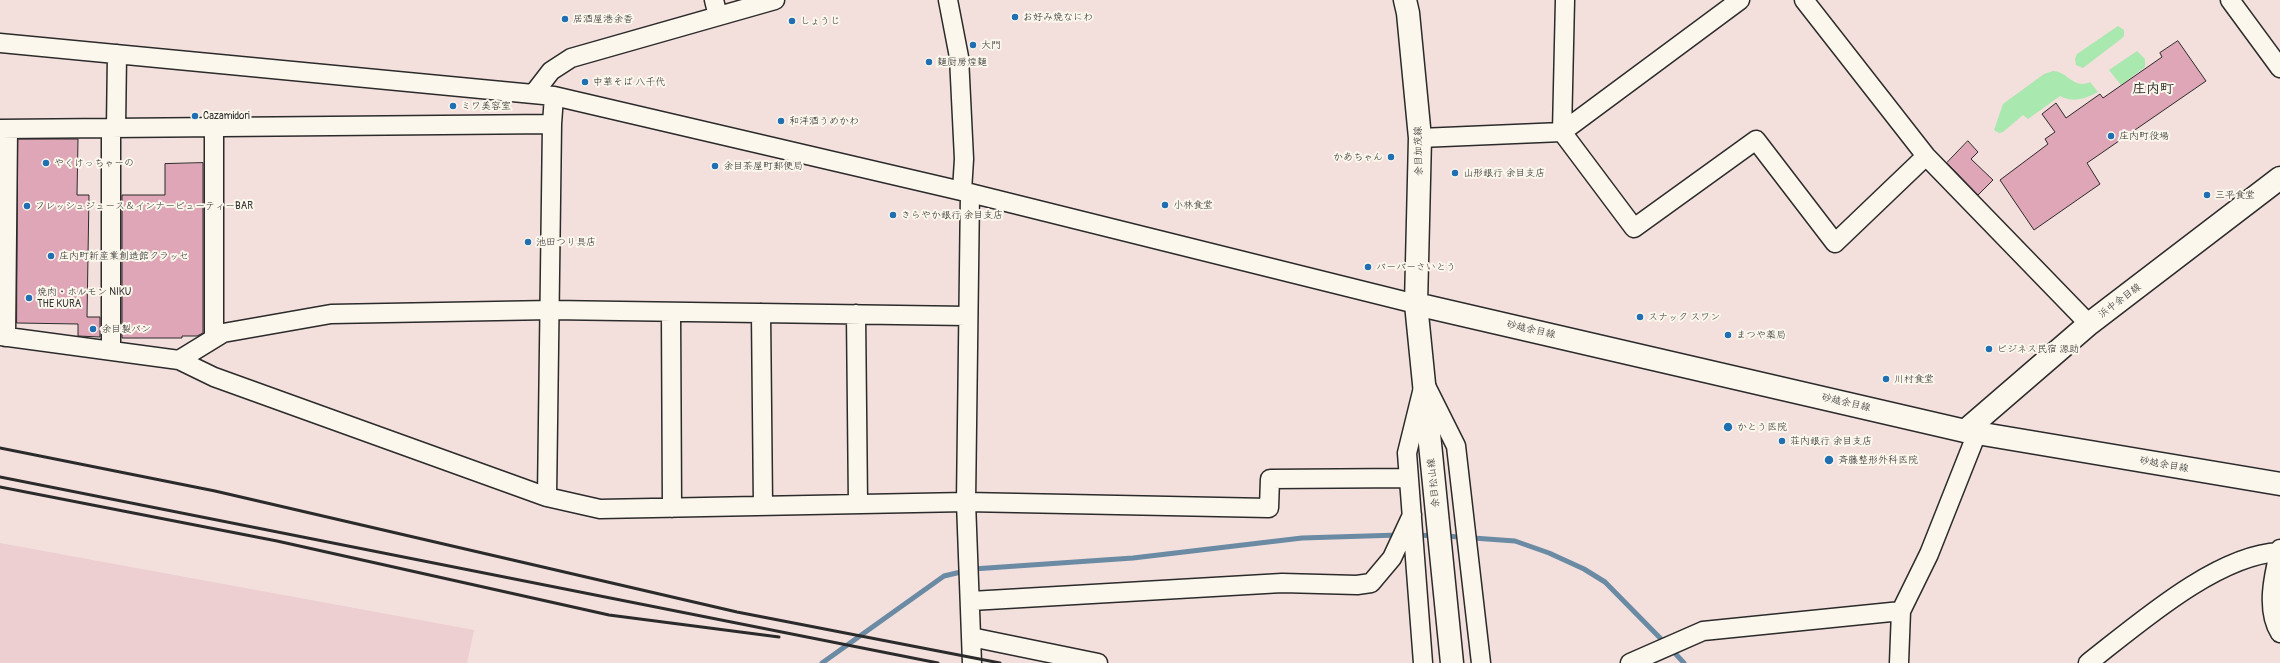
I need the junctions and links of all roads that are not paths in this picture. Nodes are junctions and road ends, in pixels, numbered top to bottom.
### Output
1 (775, 0) edge
2 (948, 0) edge
3 (1405, 0) edge
4 (1564, 0) edge
5 (1740, 0) edge
6 (1804, 0) edge
7 (2230, 0) edge
8 (716, 8) edge
9 (0, 43) edge
10 (117, 54) junction
11 (2280, 68) edge
12 (534, 94) junction
13 (554, 96) junction
14 (552, 124) junction
15 (214, 127) junction
16 (114, 128) junction
17 (4, 130) edge
18 (1562, 132) junction
19 (1420, 138) junction
20 (1926, 156) junction
21 (2280, 178) edge
22 (966, 192) junction
23 (1416, 304) junction
24 (551, 310) junction
25 (670, 312) junction
26 (761, 313) junction
27 (856, 314) junction
28 (968, 316) junction
29 (2089, 324) junction
30 (3, 336) edge
31 (214, 338) junction
32 (111, 350) junction
33 (179, 360) junction
34 (1424, 383) junction
35 (1971, 432) junction
36 (1409, 478) junction
37 (2280, 484) edge
38 (547, 497) junction
39 (966, 502) junction
40 (858, 504) junction
41 (763, 506) junction
42 (672, 508) junction
43 (1412, 515) junction
44 (2280, 550) edge
45 (971, 601) junction
46 (1901, 610) junction
47 (2280, 633) edge
48 (971, 637) junction
49 (972, 663) edge
50 (1098, 663) edge
51 (1423, 663) edge
52 (1452, 663) edge
53 (1481, 663) edge
54 (1630, 663) edge
55 (1899, 663) edge
56 (2088, 663) edge

1 - 8 street
2 - 22 street
3 - 19 main road, 余目加茂線
4 - 18 street
5 - 18 street
6 - 20 street
7 - 11 street
8 - 12 street
9 - 10 street
10 - 12 street
10 - 16 street
12 - 13 street
13 - 14 street
13 - 22 street
14 - 15 street
14 - 24 street
15 - 16 street
15 - 31 street
16 - 17 street
16 - 32 street
17 - 30 street
18 - 19 street
18 - 20 street
19 - 23 main road, 余目加茂線
20 - 29 street
21 - 29 main road, 浜中余目線
22 - 23 street
22 - 28 street
23 - 34 main road, 余目松山線
23 - 35 main road, 砂越余目線
24 - 25 street
24 - 31 street
24 - 38 street
25 - 26 street
25 - 42 street
26 - 27 street
26 - 41 street
27 - 28 street
27 - 40 street
28 - 39 street
29 - 35 main road, 浜中余目線
30 - 32 street
31 - 33 street
32 - 33 street
33 - 38 street
34 - 36 street
34 - 52 main road, 余目松山線
34 - 53 street
35 - 37 main road, 砂越余目線
35 - 46 street
36 - 39 street
36 - 43 street
38 - 42 street
39 - 40 street
39 - 45 street
40 - 41 street
41 - 42 street
43 - 45 street
43 - 51 street
44 - 47 street
44 - 56 street
45 - 48 street
46 - 54 street
46 - 55 street
48 - 49 street
48 - 50 street

